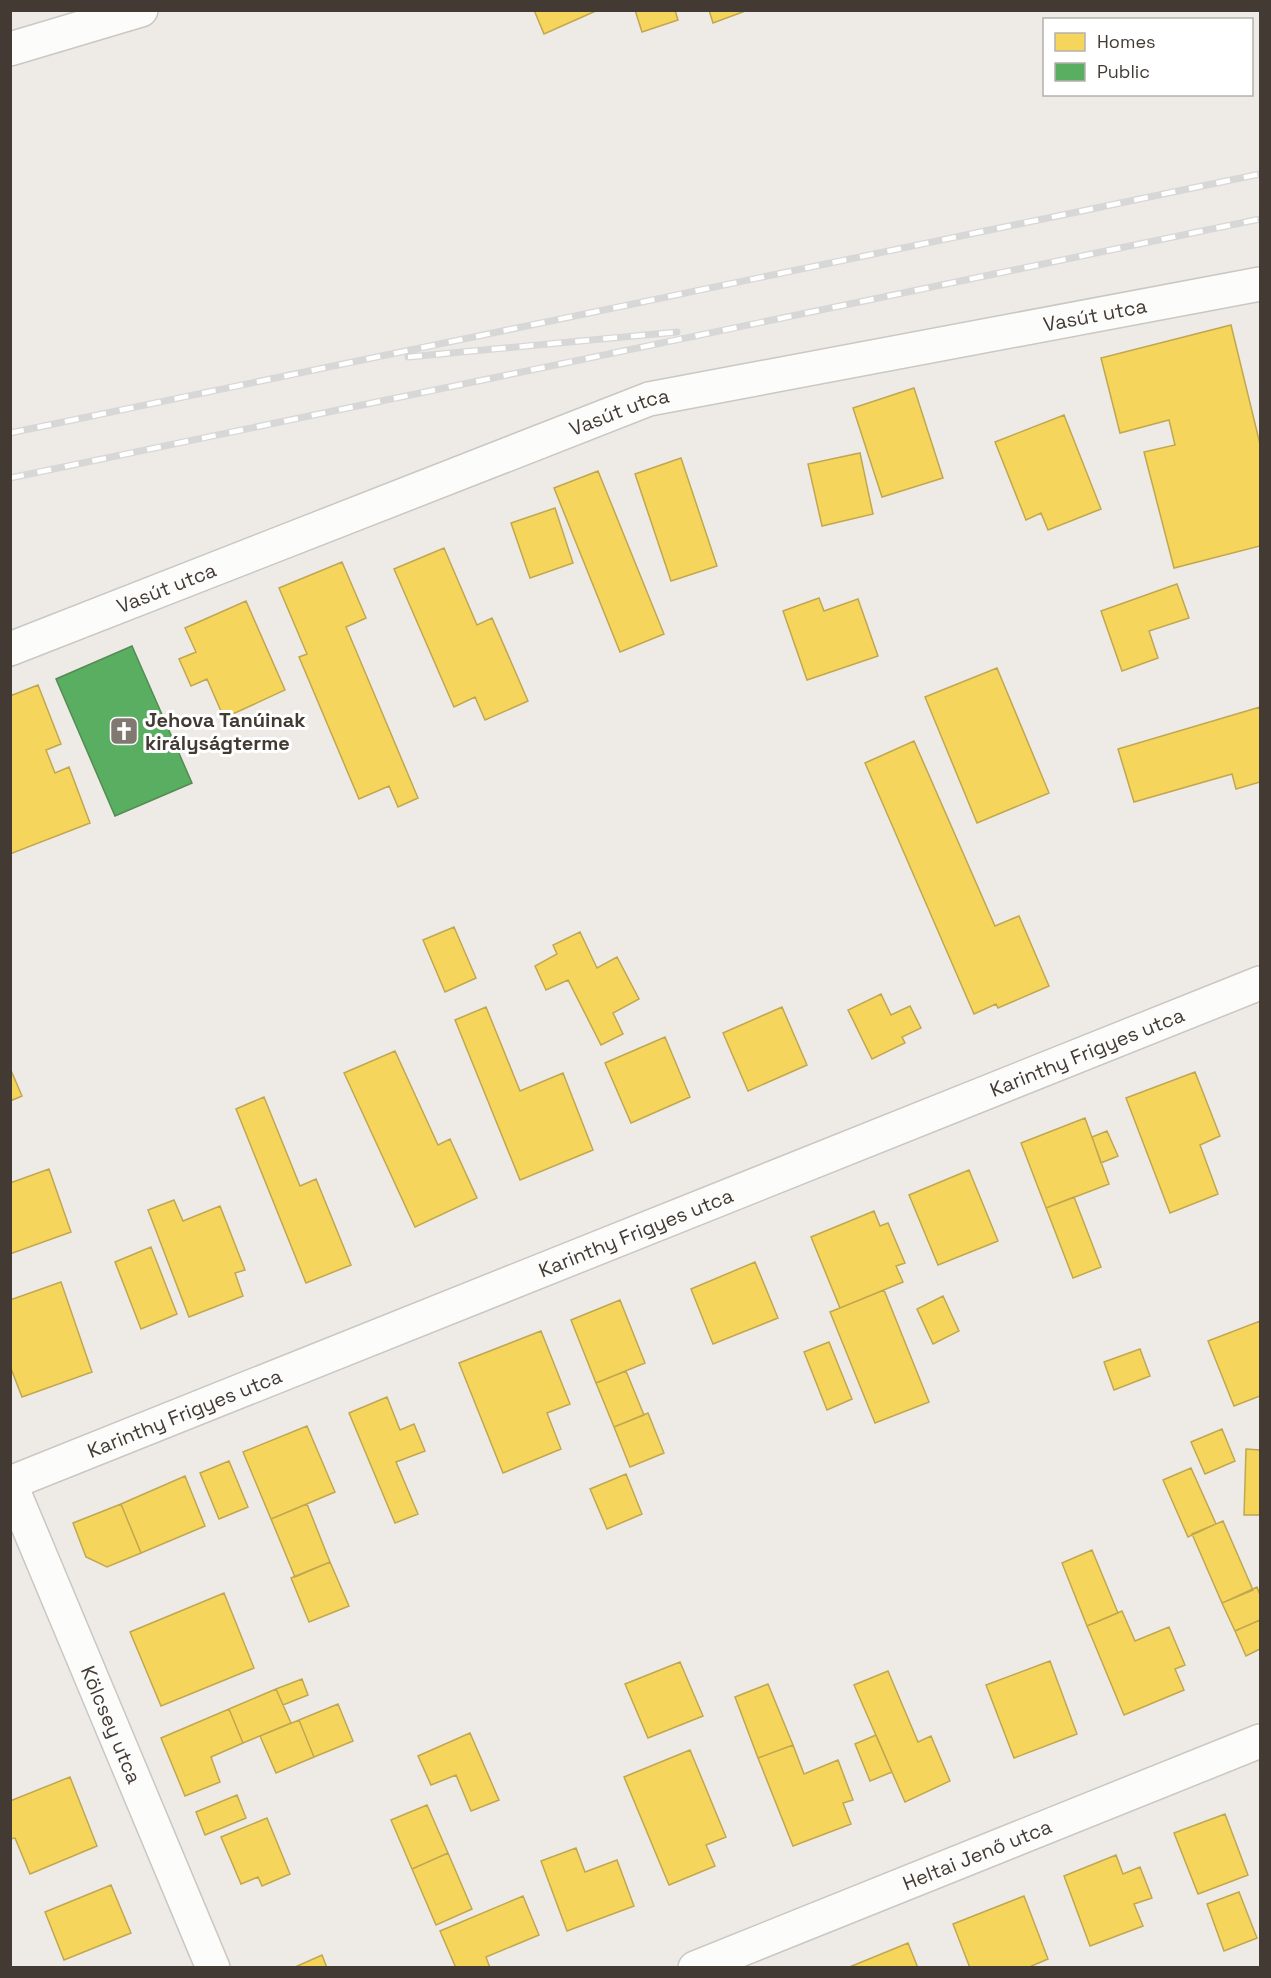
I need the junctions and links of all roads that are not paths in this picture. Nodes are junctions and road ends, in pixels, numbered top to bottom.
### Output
1 (141, 10) edge
2 (10, 49) edge
3 (1260, 284) edge
4 (10, 649) edge
5 (1260, 983) edge
6 (11, 1483) edge
7 (1260, 1741) edge
8 (213, 1968) edge
9 (695, 1968) edge

1 - 2 street
3 - 4 street, Vasút utca
5 - 6 street, Karinthy Frigyes utca
6 - 8 street, Kölcsey utca
7 - 9 street, Heltai Jenő utca

